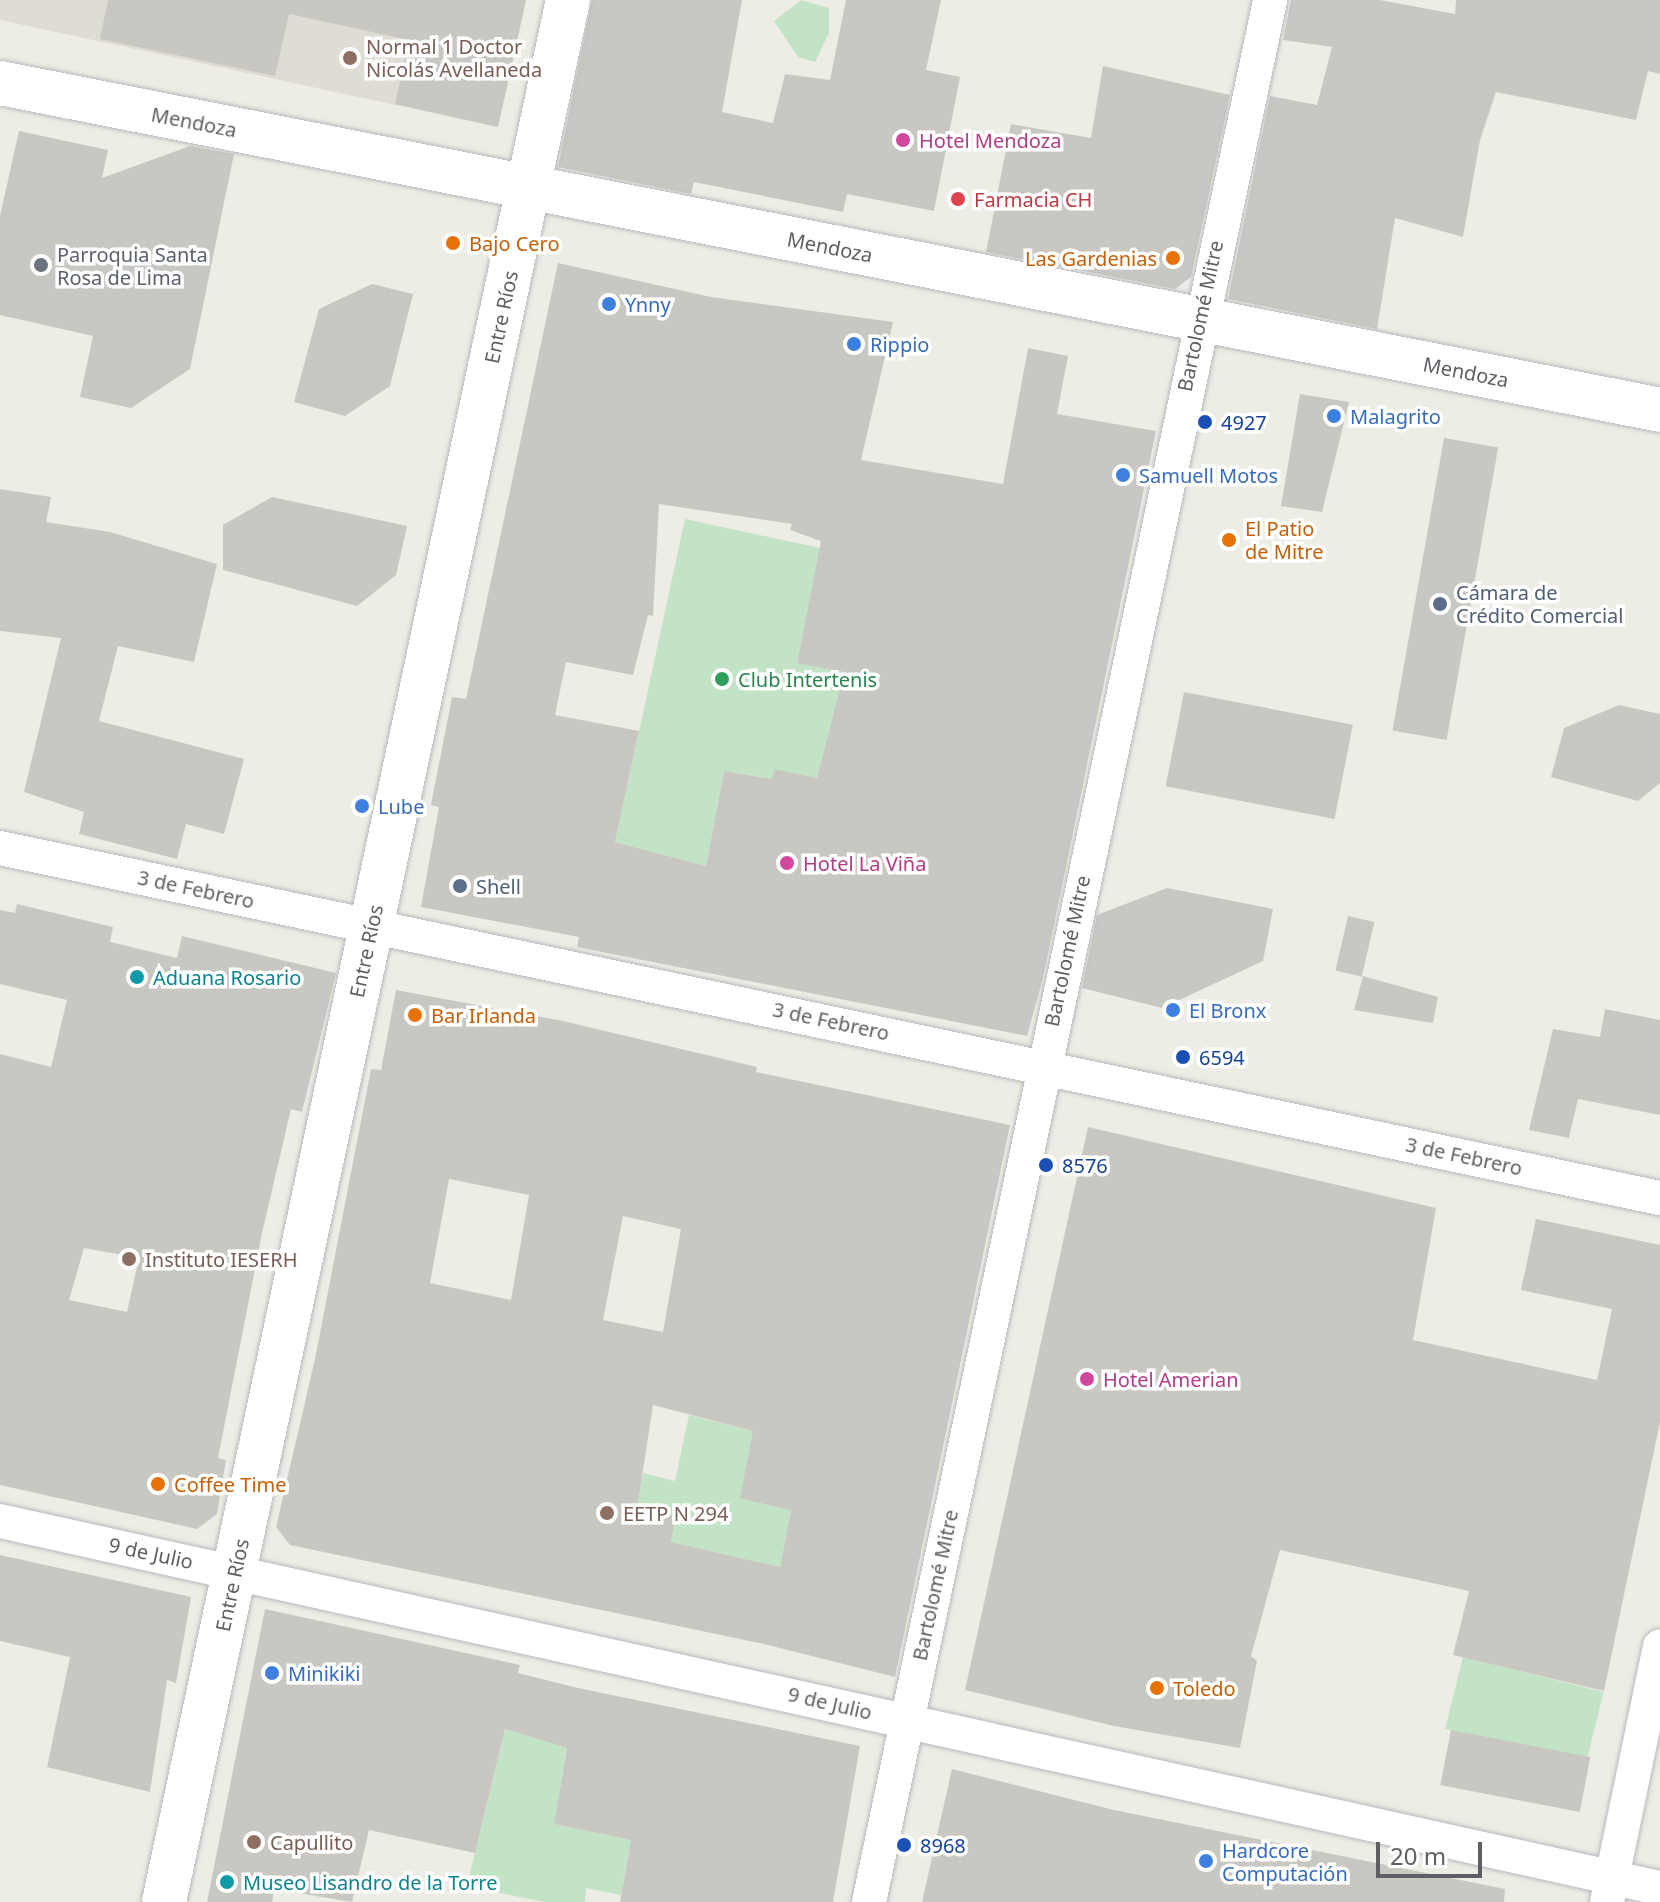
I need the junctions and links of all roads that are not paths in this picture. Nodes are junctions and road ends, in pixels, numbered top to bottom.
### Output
1 (568, 0) edge
2 (1270, 0) edge
3 (0, 83) edge
4 (529, 188) junction
5 (1199, 319) junction
6 (1660, 410) edge
7 (0, 848) edge
8 (371, 925) junction
9 (1044, 1065) junction
10 (1660, 1198) edge
11 (0, 1521) edge
12 (236, 1570) junction
13 (1660, 1646) edge
14 (907, 1720) junction
15 (1660, 1888) edge
16 (1610, 1890) edge
17 (164, 1902) edge
18 (869, 1902) edge

1 - 4 main road, Entre Ríos
2 - 5 street, Bartolomé Mitre
3 - 4 main road, Mendoza
4 - 5 main road, Mendoza
4 - 8 main road, Entre Ríos
5 - 6 main road, Mendoza
5 - 9 street, Bartolomé Mitre
7 - 8 street, 3 de Febrero
8 - 9 street, 3 de Febrero
8 - 12 main road, Entre Ríos
9 - 10 street, 3 de Febrero
9 - 14 street, Bartolomé Mitre
11 - 12 street, 9 de Julio
12 - 14 street, 9 de Julio
12 - 17 main road, Entre Ríos
13 - 16 street
14 - 16 street, 9 de Julio
14 - 18 street, Bartolomé Mitre
15 - 16 street, 9 de Julio

